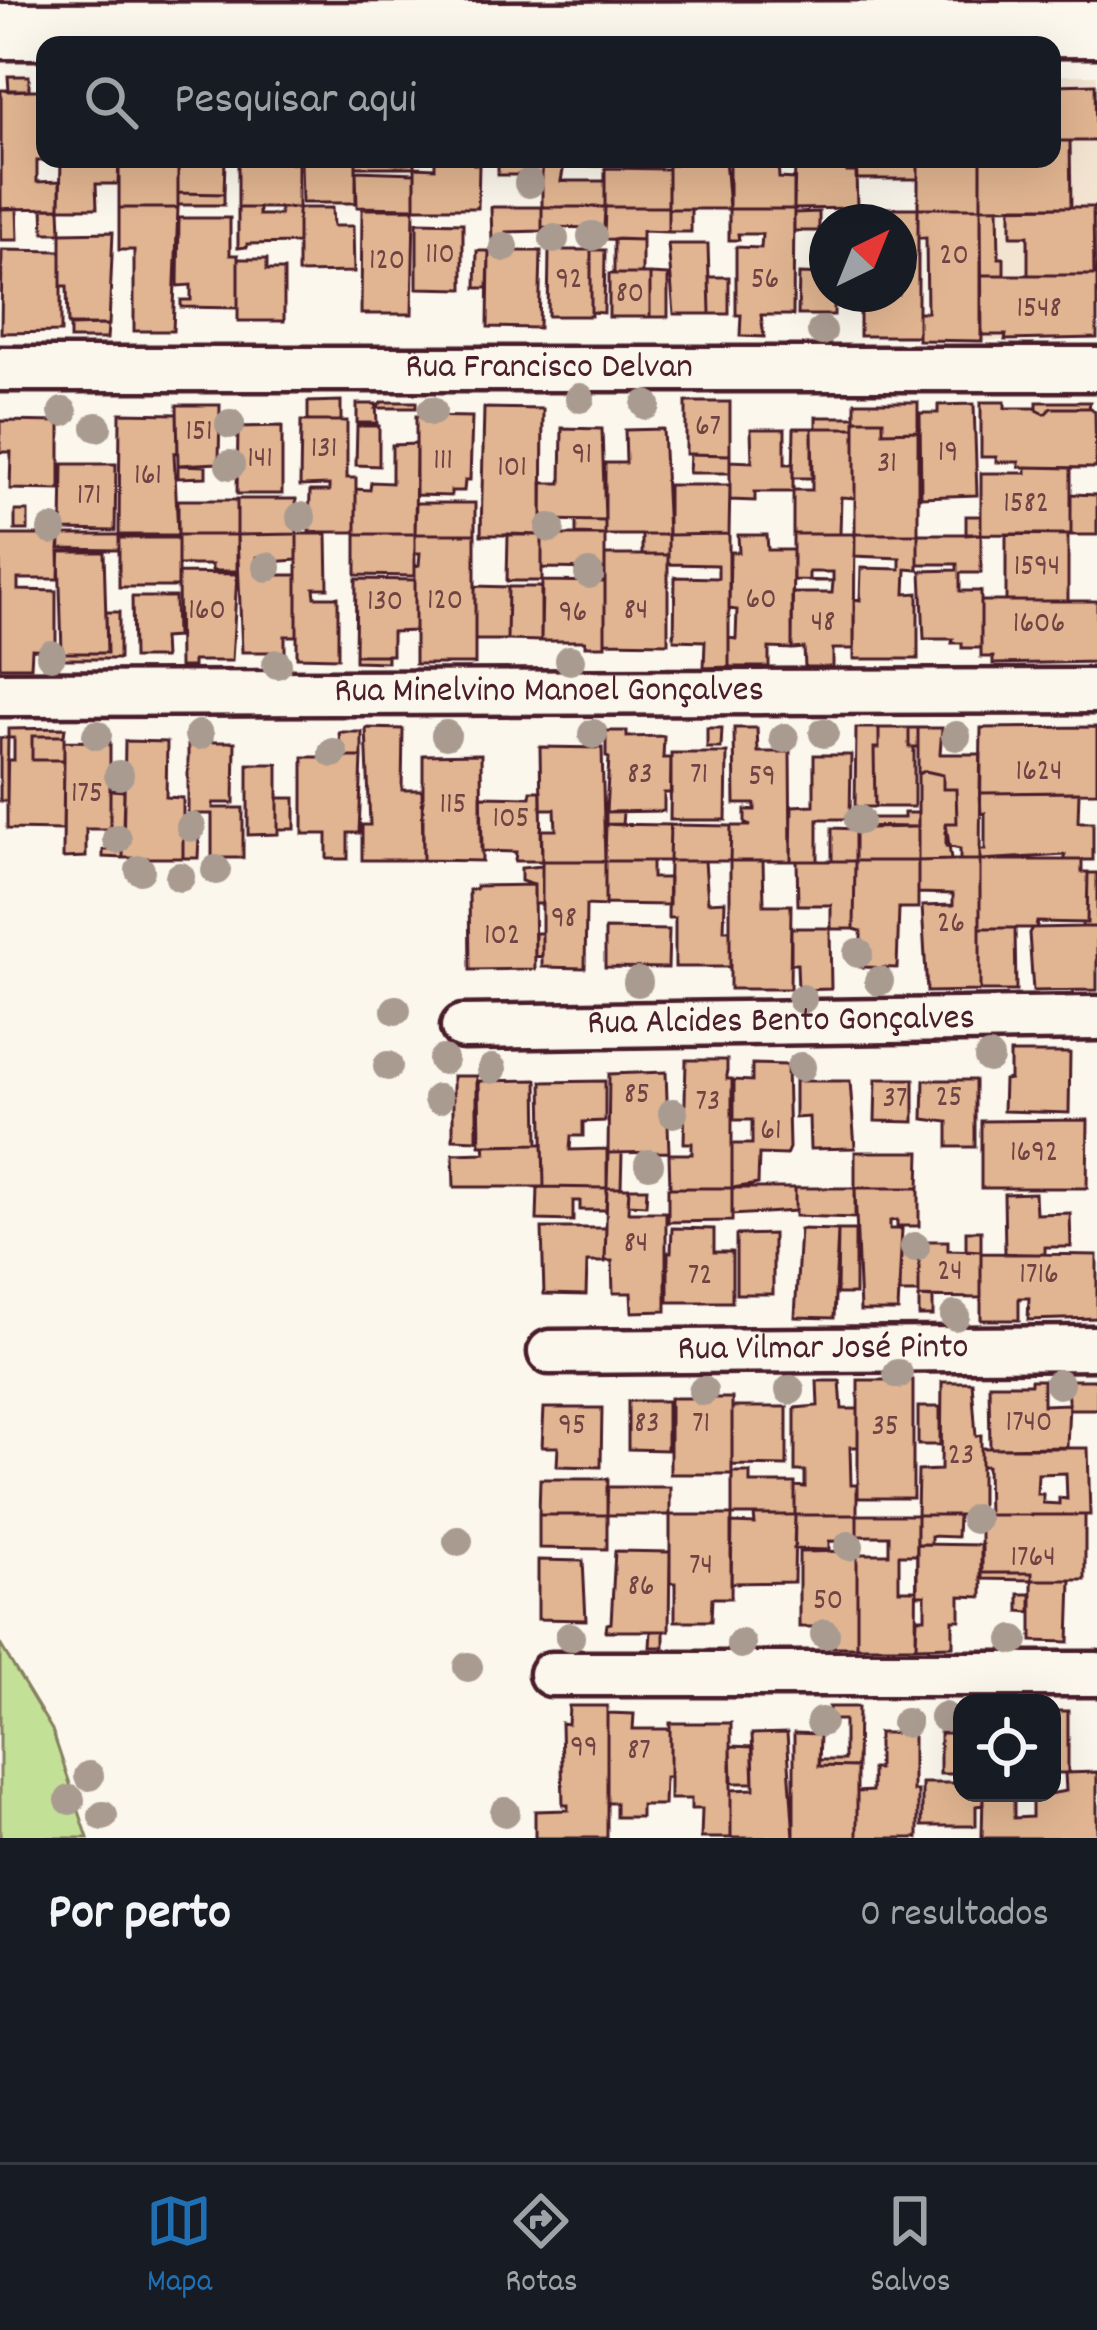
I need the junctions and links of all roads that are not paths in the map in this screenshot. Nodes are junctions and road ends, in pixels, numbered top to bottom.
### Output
1 (1097, 29) edge
2 (0, 32) edge
3 (0, 369) edge
4 (1097, 369) edge
5 (1097, 692) edge
6 (0, 694) edge
7 (1097, 1018) edge
8 (464, 1027) dead end
9 (1097, 1348) edge
10 (550, 1352) dead end
11 (1097, 1674) edge
12 (551, 1675) dead end

1 - 2 main road
3 - 4 street, Rua Francisco Delvan
5 - 6 street, Rua Minelvino Manoel Gonçalves
7 - 8 street, Rua Alcides Bento Gonçalves
9 - 10 street, Rua Vilmar José Pinto
11 - 12 street

